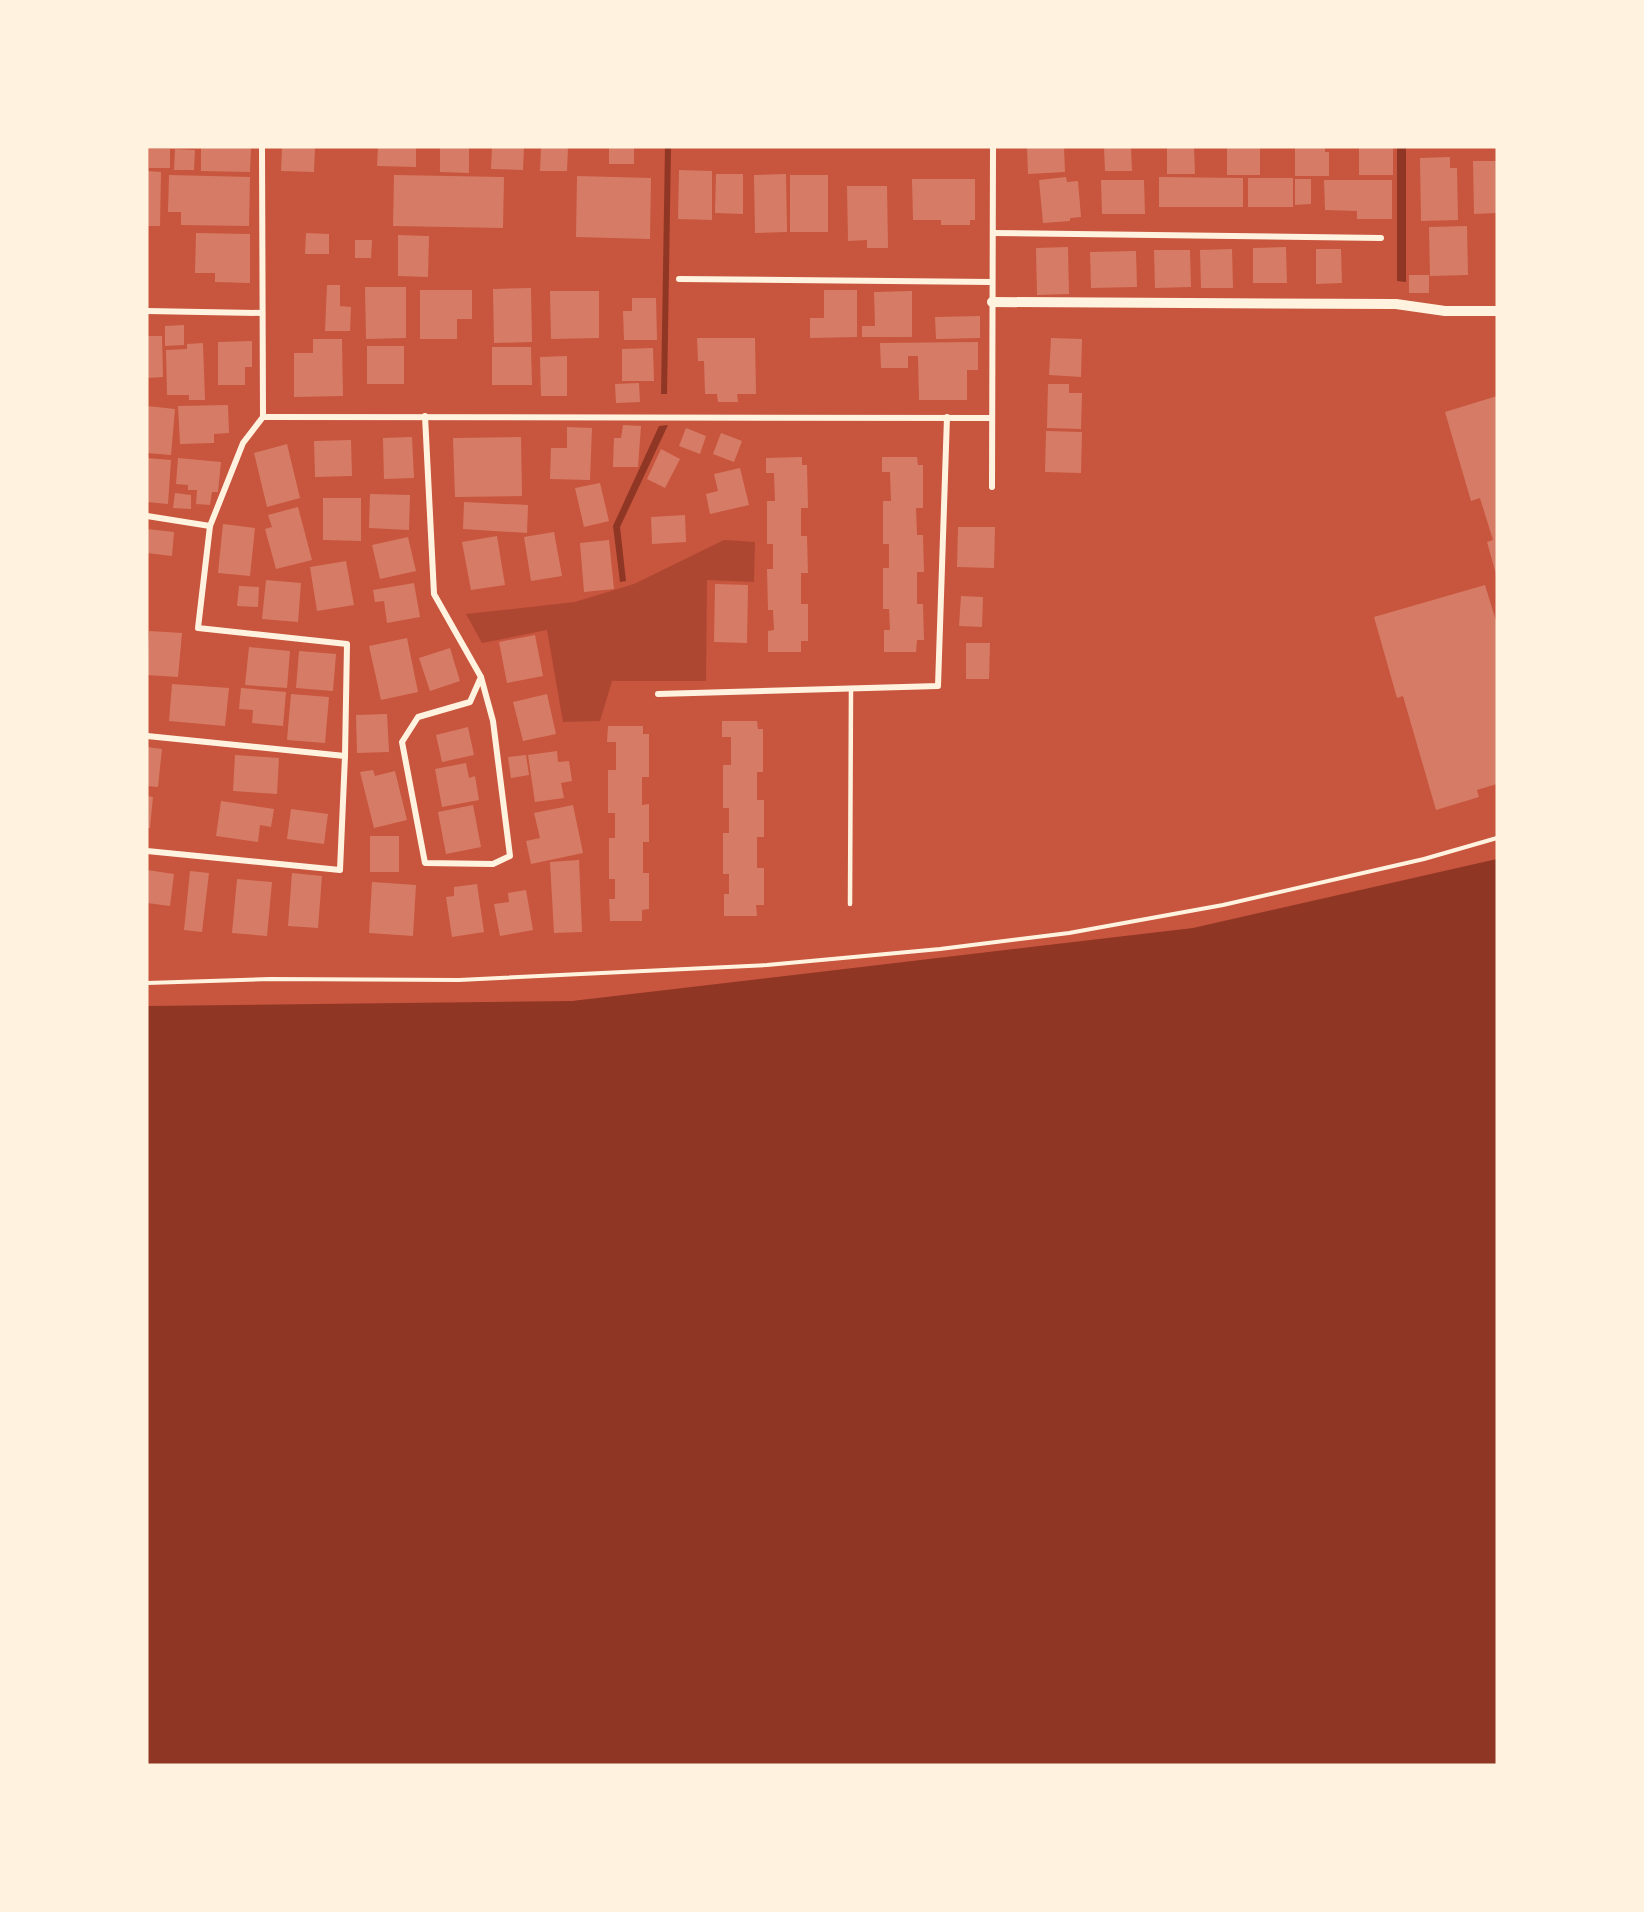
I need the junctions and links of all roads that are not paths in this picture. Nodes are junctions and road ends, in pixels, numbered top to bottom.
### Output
1 (262, 147) edge
2 (993, 147) edge
3 (993, 232) junction
4 (1381, 238) dead end
5 (680, 279) dead end
6 (992, 282) junction
7 (992, 302) junction
8 (147, 310) edge
9 (1497, 311) edge
10 (262, 313) junction
11 (425, 416) junction
12 (263, 417) junction
13 (947, 417) junction
14 (991, 418) junction
15 (992, 487) dead end
16 (147, 516) edge
17 (210, 525) junction
18 (482, 676) junction
19 (851, 688) junction
20 (658, 694) dead end
21 (147, 736) edge
22 (345, 756) junction
23 (147, 851) edge
24 (850, 903) dead end

1 - 10 street
2 - 3 street
3 - 4 street
3 - 6 street
5 - 6 street
6 - 7 street
7 - 9 street
7 - 14 street
8 - 10 street
10 - 12 street
11 - 12 street
11 - 13 street
11 - 18 street
12 - 17 street
13 - 14 street
13 - 19 street
14 - 15 street
16 - 17 street
17 - 22 street
18 - 18 street
19 - 20 street
19 - 24 lane
21 - 22 street
22 - 23 street

